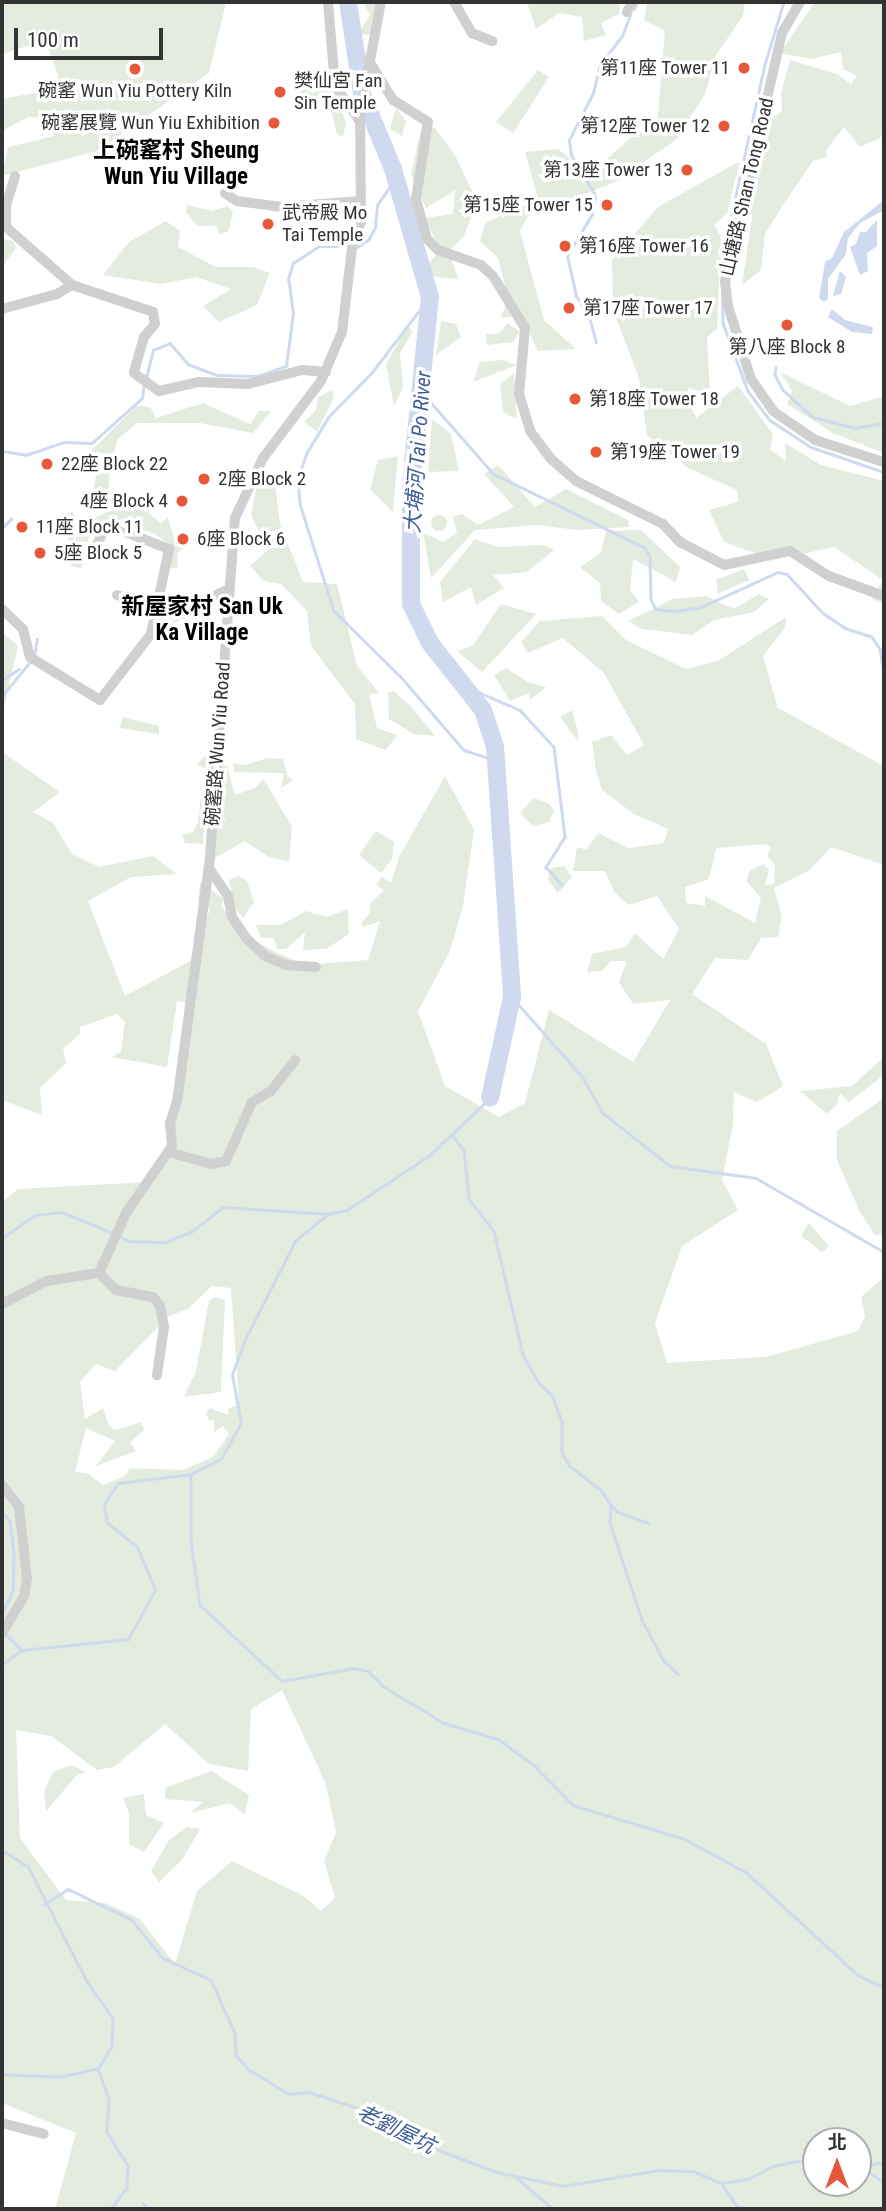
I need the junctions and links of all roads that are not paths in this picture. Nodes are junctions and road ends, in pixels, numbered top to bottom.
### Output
1 (328, 2) edge
2 (381, 2) edge
3 (454, 2) edge
4 (632, 2) edge
5 (800, 2) edge
6 (627, 12) dead end
7 (492, 41) dead end
8 (368, 59) junction
9 (360, 118) junction
10 (15, 176) dead end
11 (225, 193) dead end
12 (362, 201) junction
13 (72, 285) junction
14 (2, 309) edge
15 (326, 372) junction
16 (884, 462) edge
17 (97, 545) dead end
18 (228, 590) junction
19 (117, 595) dead end
20 (884, 596) edge
21 (2, 609) edge
22 (159, 610) junction
23 (209, 868) junction
24 (316, 967) dead end
25 (295, 1060) dead end
26 (169, 1152) junction
27 (99, 1273) junction
28 (2, 1304) edge
29 (157, 1375) dead end
30 (2, 1485) edge
31 (2, 1633) edge
32 (2, 2123) edge
33 (44, 2134) dead end

1 - 9 street
2 - 8 street, 碗窰路 Wun Yiu Road
3 - 7 street
4 - 6 street
5 - 16 street, 山塘路 Shan Tong Road
8 - 9 street, 碗窰路 Wun Yiu Road
8 - 20 street
9 - 12 street, 碗窰路 Wun Yiu Road
10 - 13 street
11 - 12 street
12 - 15 street, 碗窰路 Wun Yiu Road
13 - 14 street
13 - 15 street
15 - 18 street, 碗窰路 Wun Yiu Road
17 - 22 street
18 - 22 street
18 - 23 street, 碗窰路 Wun Yiu Road
19 - 22 street
21 - 22 street
23 - 24 street
23 - 26 street, 碗窰路 Wun Yiu Road
25 - 26 street
26 - 27 street, 碗窰路 Wun Yiu Road
27 - 28 street
27 - 29 street
30 - 31 street
32 - 33 street

